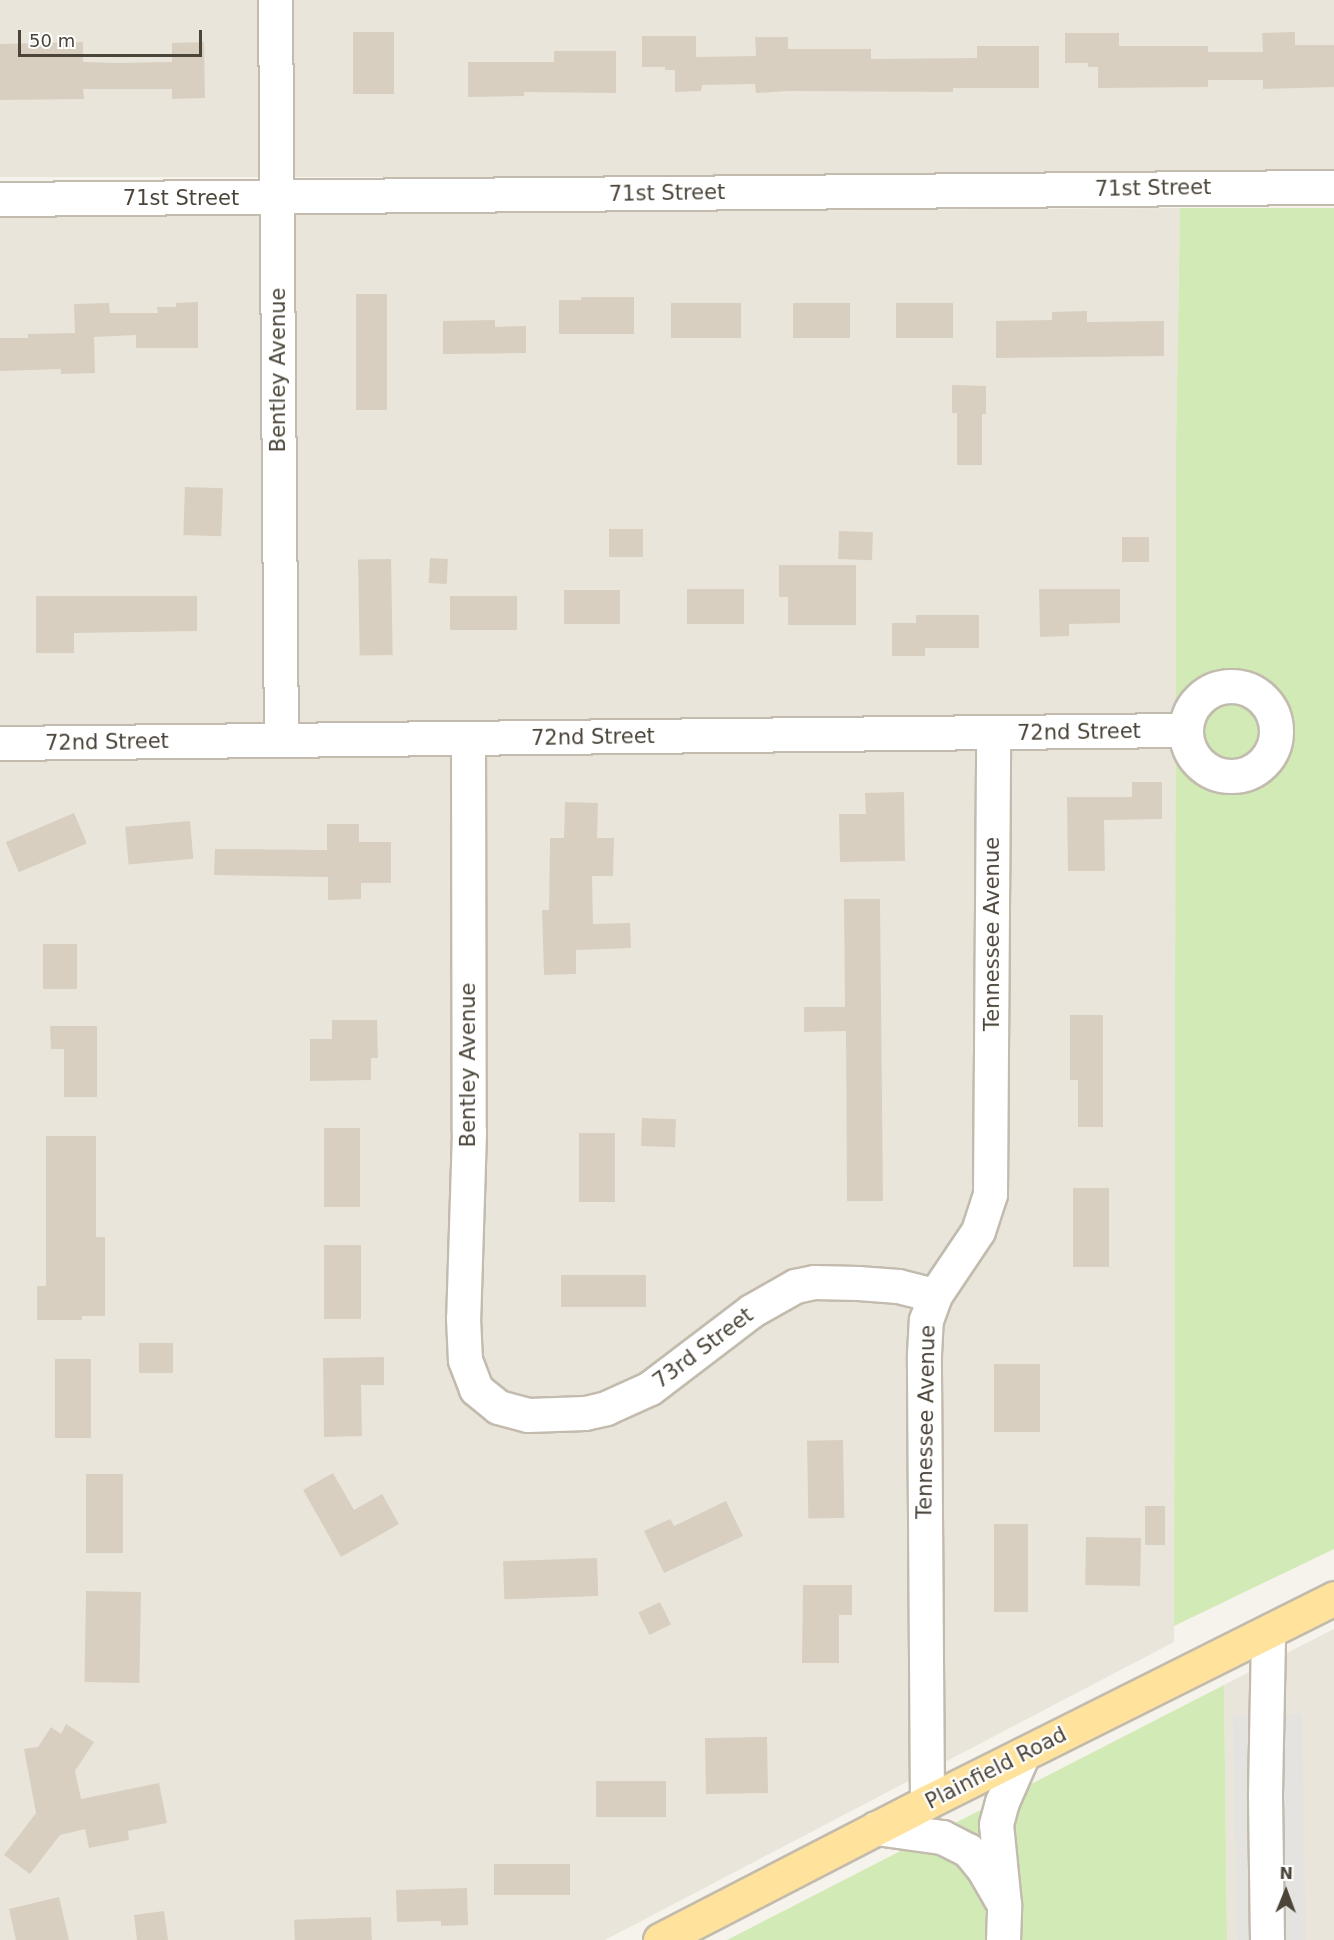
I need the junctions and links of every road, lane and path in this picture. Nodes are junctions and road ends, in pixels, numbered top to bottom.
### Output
1 (275, 0) edge
2 (1334, 187) edge
3 (277, 197) junction
4 (0, 200) edge
5 (1185, 730) dead end
6 (993, 734) junction
7 (468, 738) junction
8 (281, 740) junction
9 (0, 743) edge
10 (935, 1295) junction
11 (476, 1389) joint
12 (1334, 1598) edge
13 (1268, 1632) junction
14 (1023, 1754) junction
15 (927, 1802) junction
16 (876, 1828) junction
17 (1004, 1904) junction
18 (660, 1940) edge
19 (1003, 1940) edge
20 (1267, 1940) edge

1 - 3 street, Bentley Avenue
2 - 3 street, 71st Street
3 - 4 street, 71st Street
3 - 8 street, Bentley Avenue
5 - 6 street, 72nd Street
6 - 7 street, 72nd Street
6 - 10 street, Tennessee Avenue
7 - 8 street, 72nd Street
7 - 11 street, Bentley Avenue
8 - 9 street, 72nd Street
10 - 11 street, 73rd Street
10 - 15 street, Tennessee Avenue
12 - 13 main road, Plainfield Road
13 - 14 main road, Plainfield Road
13 - 20 street
14 - 15 main road, Plainfield Road
14 - 17 street
15 - 16 main road, Plainfield Road
16 - 17 street
16 - 18 main road, Plainfield Road
17 - 19 street

